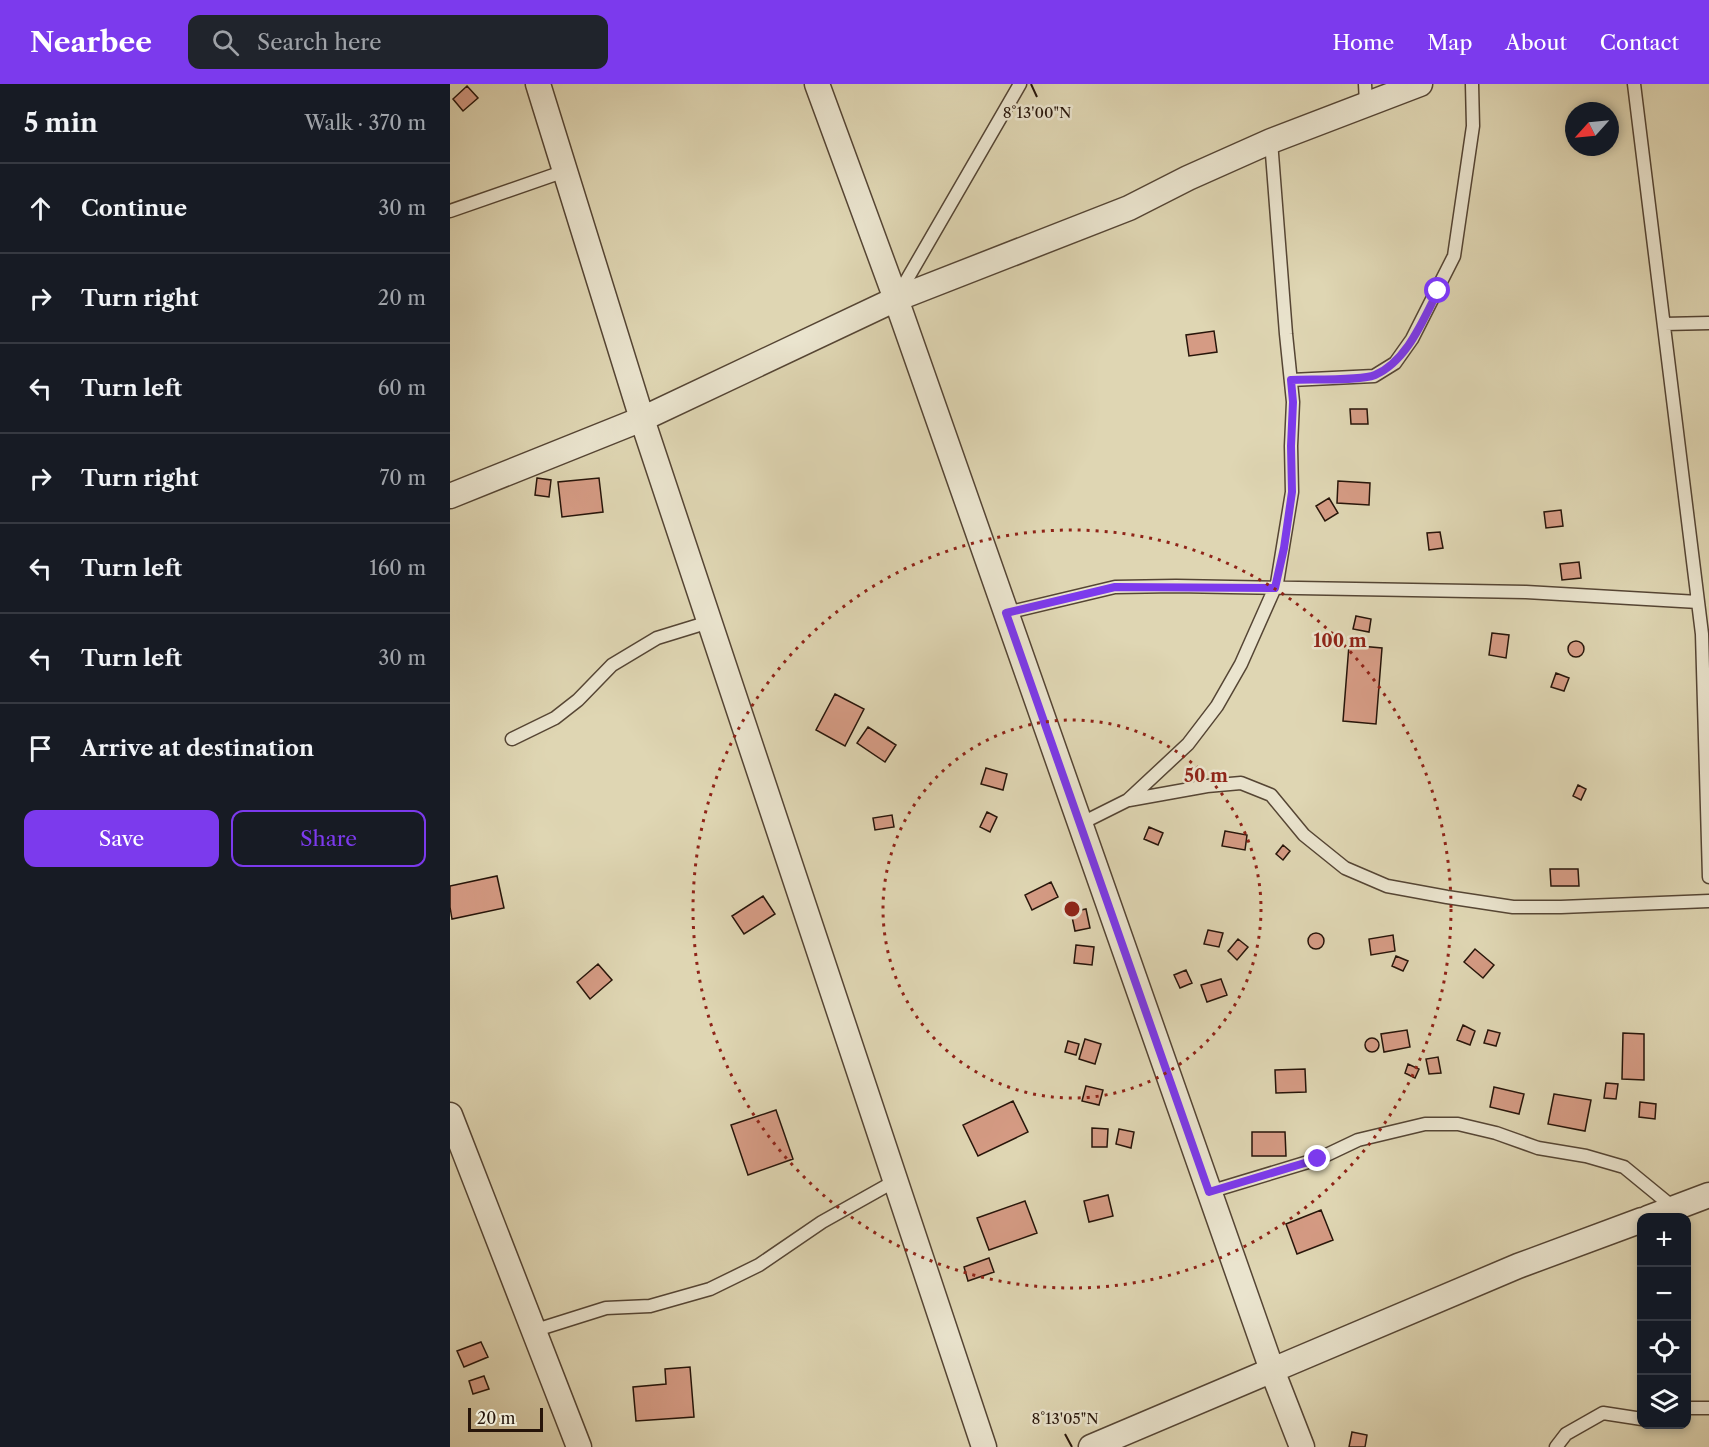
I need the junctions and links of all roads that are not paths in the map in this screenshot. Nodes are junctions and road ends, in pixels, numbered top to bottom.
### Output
1 (538, 84) edge
2 (817, 84) edge
3 (1020, 84) edge
4 (1420, 84) edge
5 (1472, 84) edge
6 (1634, 84) edge
7 (1366, 94) edge
8 (1271, 141) junction
9 (565, 171) junction
10 (450, 212) edge
11 (896, 299) junction
12 (1709, 323) edge
13 (1664, 324) junction
14 (1291, 380) junction
15 (642, 418) junction
16 (450, 496) edge
17 (1275, 588) junction
18 (1698, 602) junction
19 (1006, 613) junction
20 (709, 622) junction
21 (512, 739) dead end
22 (1128, 800) junction
23 (1080, 824) junction
24 (1709, 877) edge
25 (1709, 901) edge
26 (450, 1115) edge
27 (896, 1180) junction
28 (1209, 1192) junction
29 (1709, 1195) edge
30 (1674, 1208) junction
31 (1661, 1213) edge
32 (1637, 1221) edge
33 (533, 1331) junction
34 (1272, 1370) junction
35 (1691, 1408) edge
36 (1709, 1408) edge
37 (1637, 1418) edge
38 (579, 1447) edge
39 (984, 1447) edge
40 (1091, 1447) edge
41 (1302, 1447) edge
42 (1556, 1447) edge

1 - 9 street
2 - 11 street
3 - 11 lane
4 - 7 street
5 - 14 lane
6 - 13 lane
7 - 8 street
8 - 11 street
8 - 14 lane
9 - 10 lane
9 - 15 street
11 - 15 street
11 - 19 street
12 - 13 lane
13 - 18 lane
14 - 17 lane
15 - 16 street
15 - 20 street
17 - 18 lane
17 - 19 lane
17 - 22 lane
18 - 24 lane
19 - 23 street
20 - 21 lane
20 - 27 street
22 - 23 lane
22 - 25 lane
23 - 28 street
26 - 33 street
27 - 33 lane
27 - 39 street
28 - 30 lane
28 - 34 street
29 - 30 street
30 - 31 street
32 - 34 street
33 - 38 street
34 - 40 street
34 - 41 street
35 - 36 lane
37 - 42 lane

